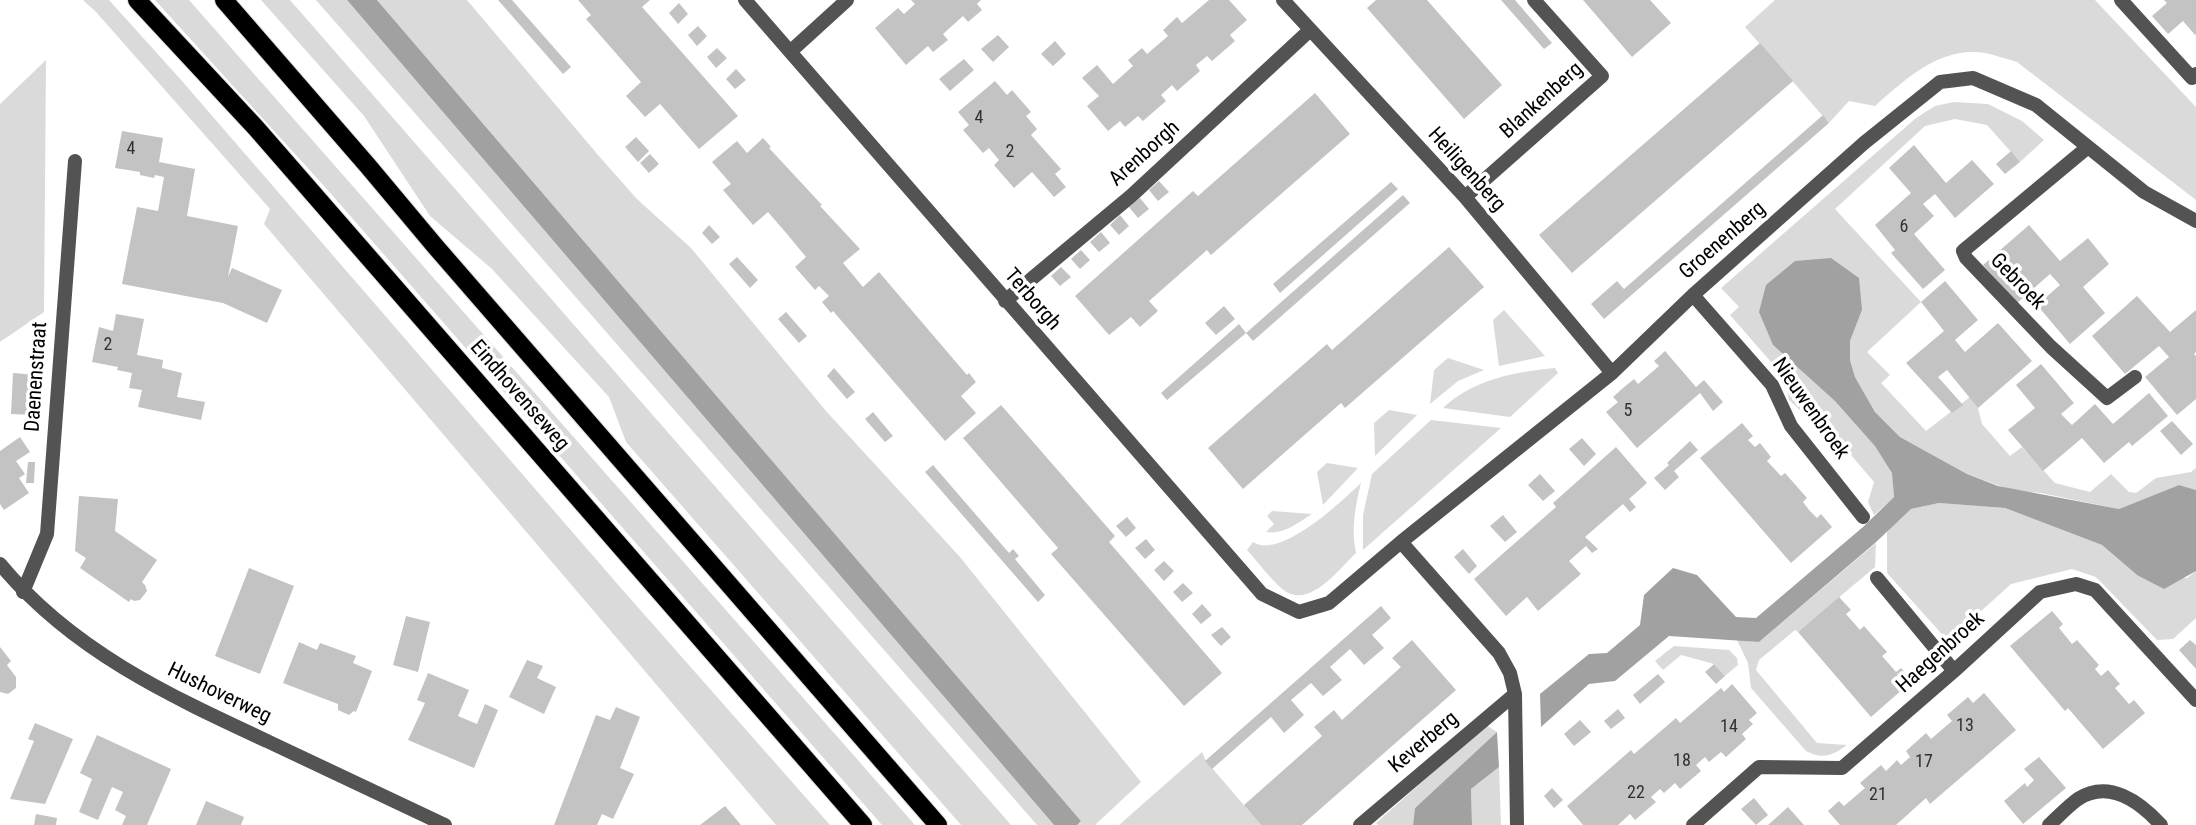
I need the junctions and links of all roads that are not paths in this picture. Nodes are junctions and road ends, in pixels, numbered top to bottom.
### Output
1 (137, 0) edge
2 (224, 0) edge
3 (745, 0) edge
4 (848, 0) edge
5 (1283, 0) edge
6 (1534, 0) edge
7 (2122, 0) edge
8 (1309, 31) junction
9 (791, 51) junction
10 (2196, 75) edge
11 (2088, 147) junction
12 (75, 161) dead end
13 (1465, 198) junction
14 (2196, 221) edge
15 (1693, 295) junction
16 (1004, 301) junction
17 (1612, 373) junction
18 (2135, 377) dead end
19 (1863, 517) dead end
20 (1401, 542) junction
21 (0, 564) edge
22 (1877, 578) dead end
23 (23, 592) junction
24 (1298, 612) joint
25 (1954, 671) junction
26 (1515, 694) junction
27 (2196, 700) edge
28 (445, 825) edge
29 (863, 825) edge
30 (938, 825) edge
31 (1360, 825) edge
32 (1517, 825) edge
33 (1693, 825) edge
34 (2049, 825) edge
35 (2161, 825) edge

1 - 29 main road, Eindhovenseweg
2 - 30 main road, Eindhovenseweg
3 - 9 street, Terborgh
4 - 9 street
5 - 8 street, Heiligenberg
6 - 13 street, Blankenberg
7 - 10 street
8 - 13 street, Heiligenberg
8 - 16 street, Arenborgh
9 - 16 street, Terborgh
11 - 14 street, Groenenberg
11 - 15 street, Groenenberg
11 - 18 street, Gebroek
12 - 23 street, Daenenstraat
13 - 17 street, Heiligenberg
15 - 17 street, Groenenberg
15 - 19 street, Nieuwenbroek
16 - 24 street, Terborgh
17 - 20 street, Groenenberg
20 - 24 street, Groenenberg
20 - 26 street
21 - 23 street, Hushoverweg
22 - 25 street
23 - 28 street, Hushoverweg
25 - 27 street, Haegenbroek
25 - 33 street, Haegenbroek
26 - 31 street, Keverberg
26 - 32 street
34 - 35 street

